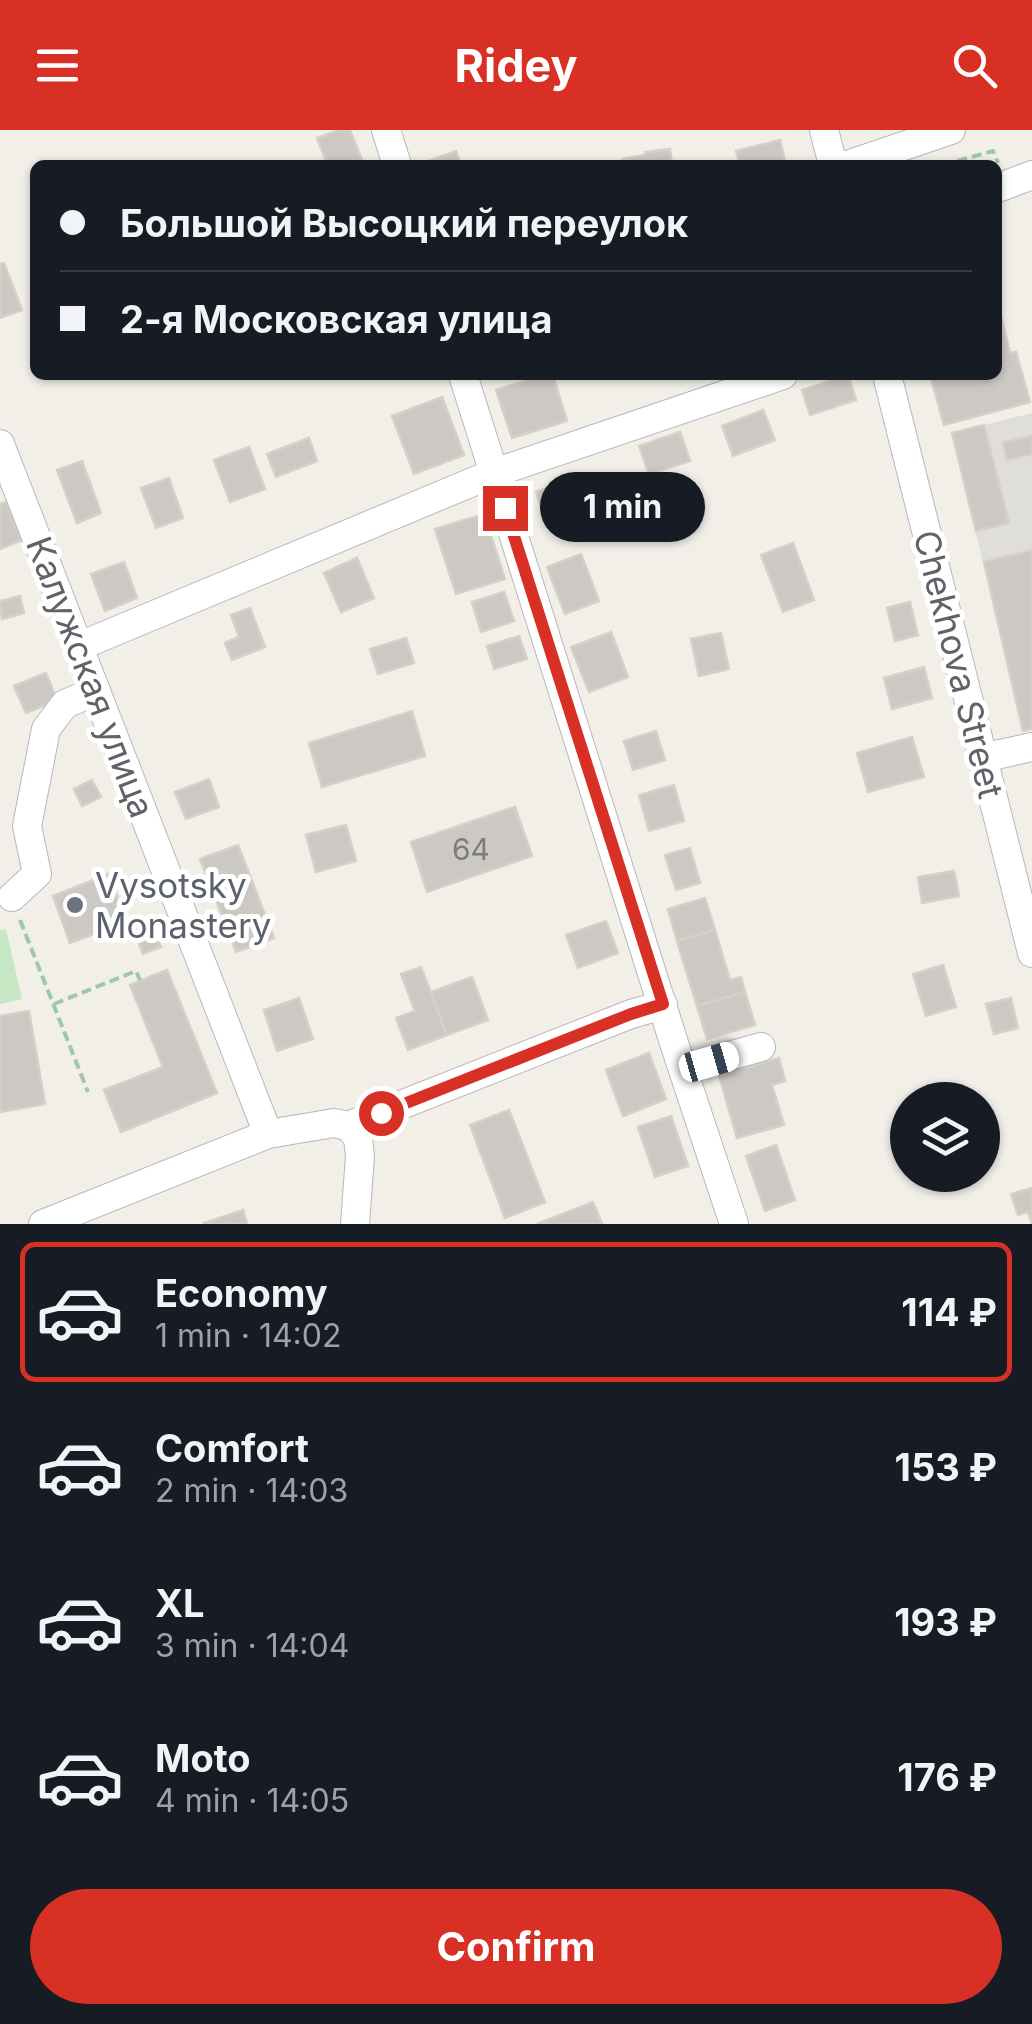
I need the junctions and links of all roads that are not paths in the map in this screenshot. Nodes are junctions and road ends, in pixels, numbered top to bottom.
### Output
1 (386, 130) edge
2 (824, 130) edge
3 (951, 130) edge
4 (395, 160) edge
5 (832, 160) edge
6 (862, 160) edge
7 (465, 380) edge
8 (768, 380) edge
9 (888, 380) edge
10 (0, 444) edge
11 (494, 472) junction
12 (80, 646) junction
13 (96, 690) junction
14 (1032, 747) edge
15 (982, 758) junction
16 (12, 898) road end
17 (1032, 954) edge
18 (663, 1004) junction
19 (761, 1047) dead end
20 (683, 1070) junction
21 (348, 1126) junction
22 (268, 1134) junction
23 (43, 1224) edge
24 (355, 1224) edge
25 (734, 1224) edge

1 - 4 street
2 - 5 street
3 - 6 street
7 - 11 street
8 - 11 street
9 - 15 street, Chekhova Street
10 - 12 street, Калужская улица
11 - 12 street
11 - 18 street
12 - 13 street, Калужская улица
13 - 16 street
13 - 22 street, Калужская улица
14 - 15 street
15 - 17 street, Chekhova Street
18 - 20 street
18 - 21 street
19 - 20 street
20 - 25 street
21 - 22 street
21 - 24 street
22 - 23 street

